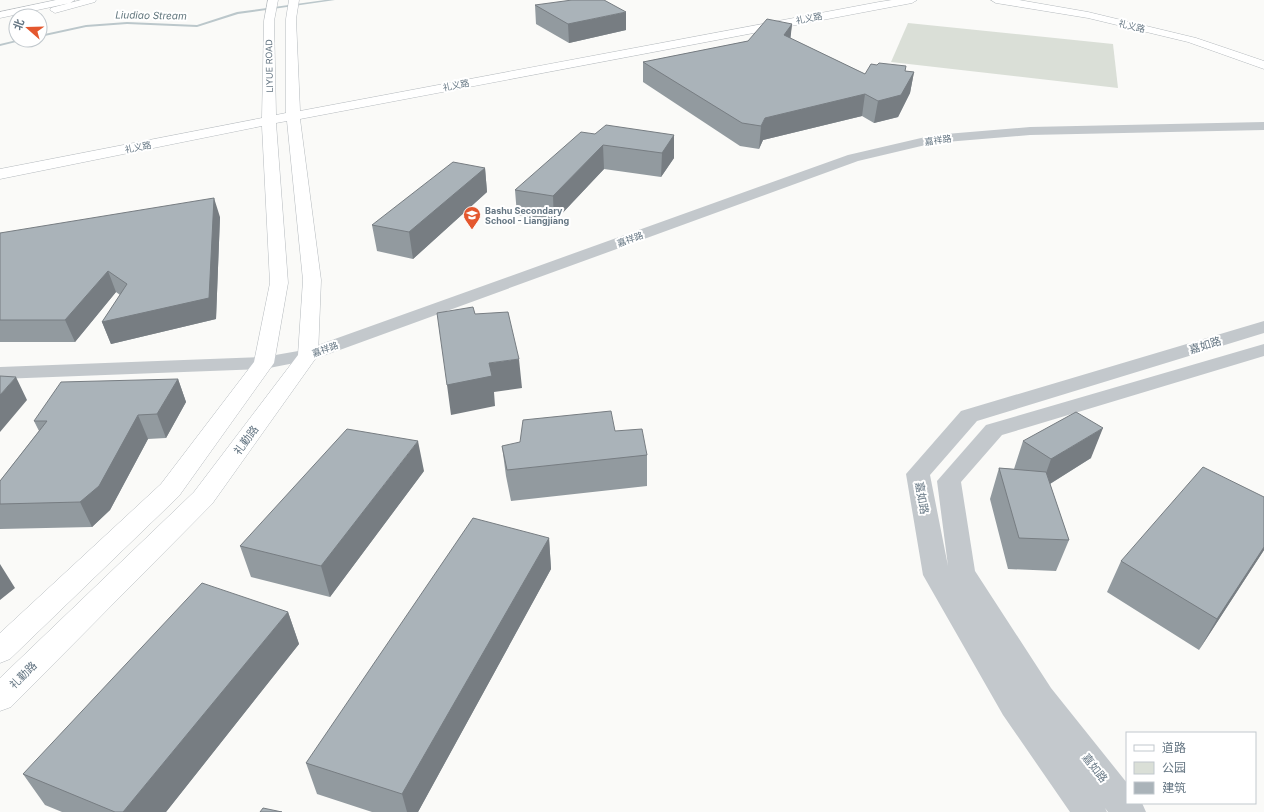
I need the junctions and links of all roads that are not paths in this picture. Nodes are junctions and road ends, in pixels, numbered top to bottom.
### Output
1 (70, 0) edge
2 (91, 0) edge
3 (273, 0) edge
4 (294, 0) edge
5 (871, 0) edge
6 (912, 0) edge
7 (996, 0) edge
8 (1031, 0) edge
9 (48, 11) edge
10 (0, 15) edge
11 (1264, 58) edge
12 (1264, 65) edge
13 (293, 110) junction
14 (270, 115) junction
15 (1264, 126) edge
16 (39, 154) dead end
17 (0, 174) edge
18 (1264, 327) edge
19 (1264, 350) edge
20 (308, 355) junction
21 (264, 363) junction
22 (0, 373) edge
23 (0, 650) edge
24 (0, 698) edge
25 (1090, 812) edge
26 (1129, 812) edge

1 - 10 main road
2 - 9 main road
3 - 14 main road, LIYUE ROAD
4 - 13 main road
5 - 13 main road, 礼义路
6 - 13 main road, 礼义路
7 - 12 main road, 礼义路
8 - 11 main road, 礼义路
13 - 14 main road, 礼义路
13 - 20 main road
14 - 16 main road, 礼义路
14 - 17 main road, 礼义路
14 - 21 main road
15 - 20 street, 嘉祥路
18 - 25 street, 嘉如路
19 - 26 street, 嘉如路
20 - 21 street, 嘉祥路
20 - 24 main road, 礼勤路
21 - 22 street, 嘉祥路
21 - 23 main road

